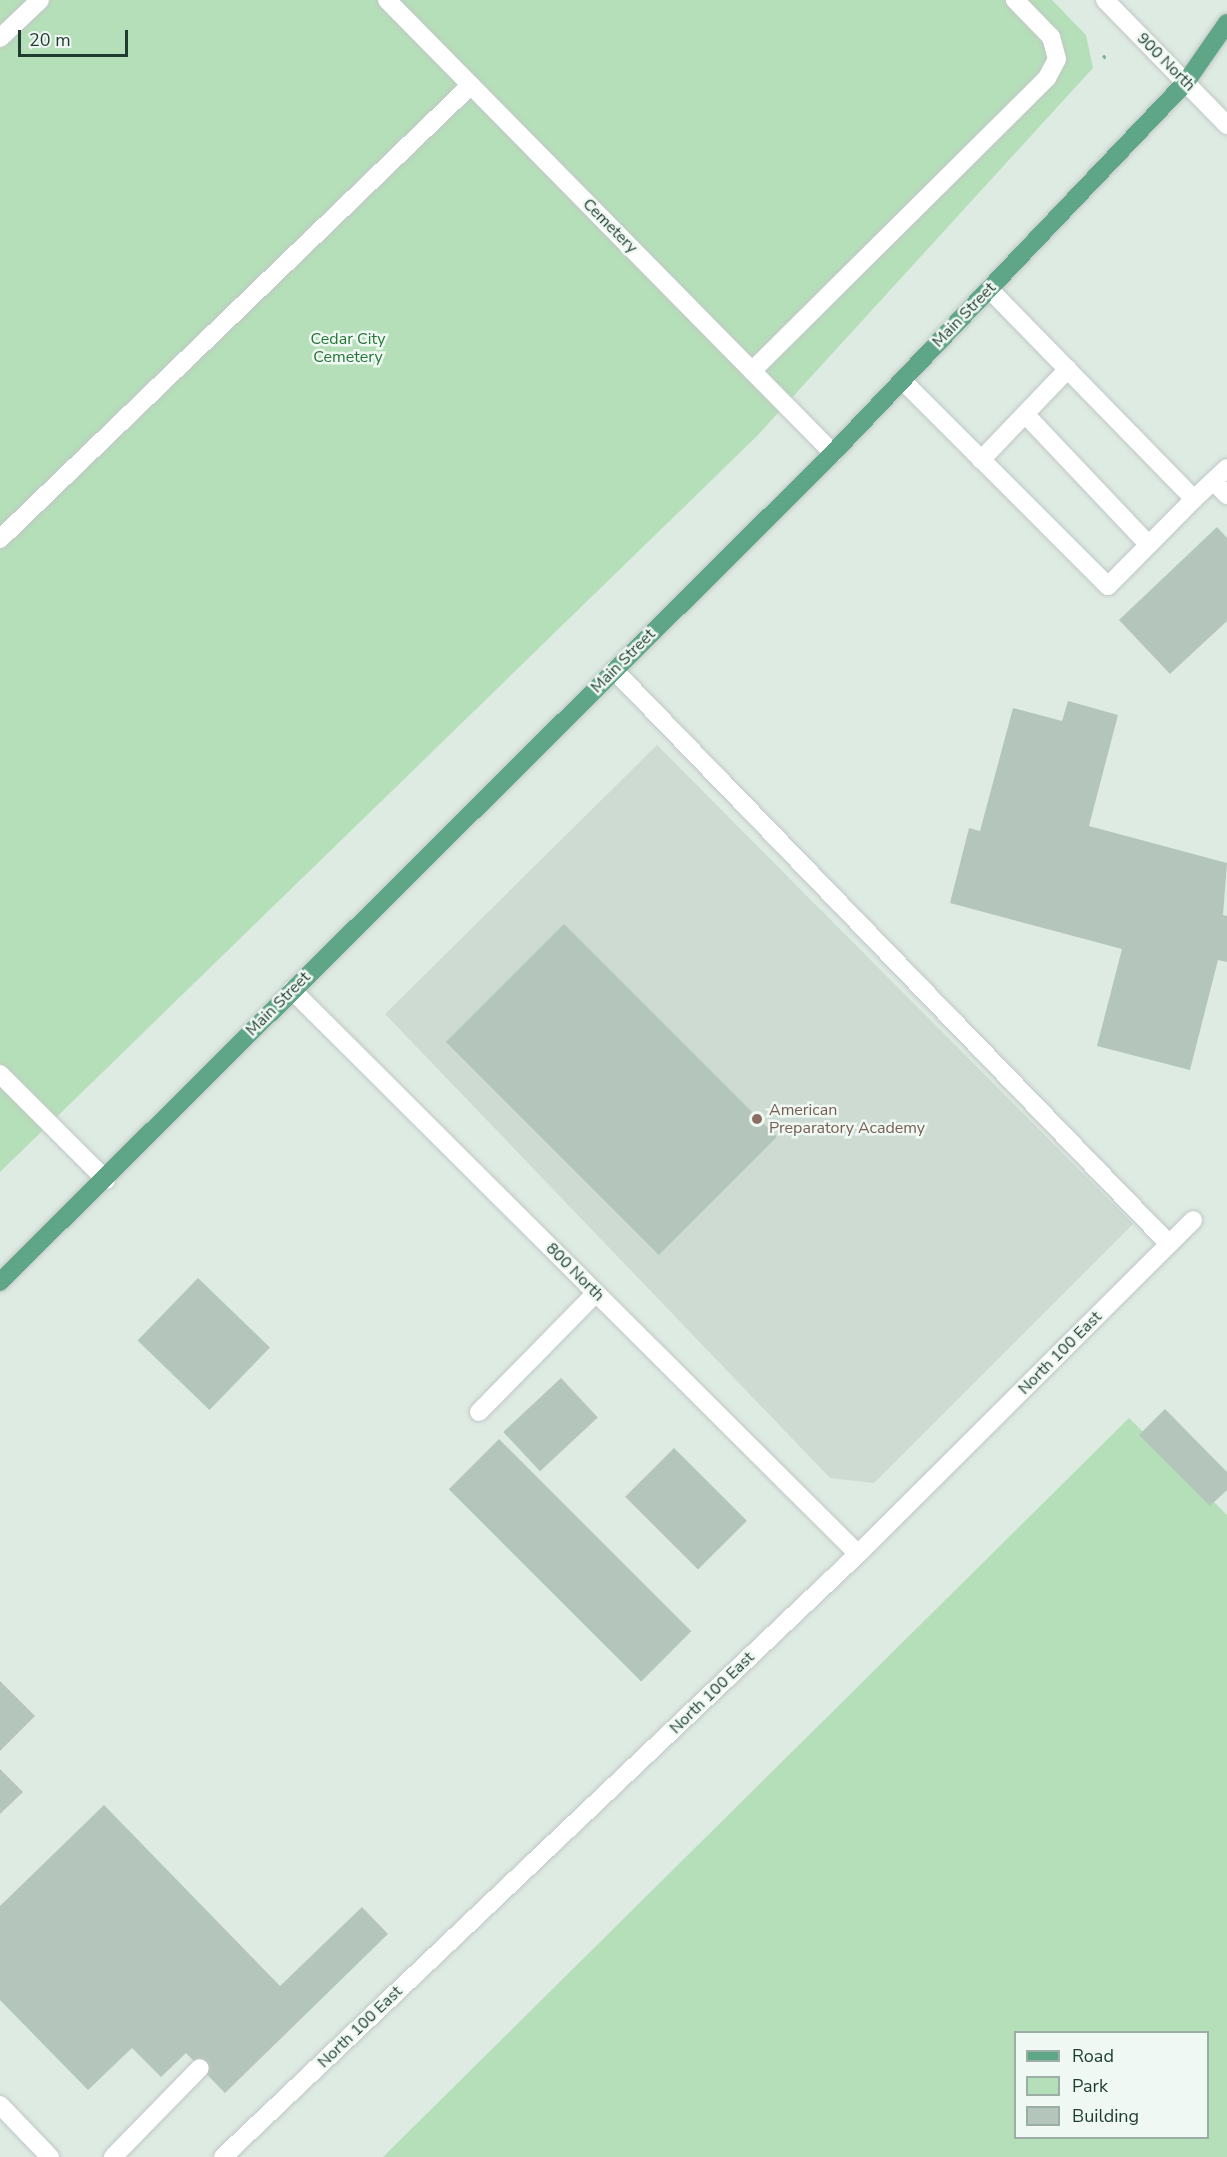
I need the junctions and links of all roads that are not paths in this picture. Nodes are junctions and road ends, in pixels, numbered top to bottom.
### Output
1 (40, 0) edge
2 (387, 0) edge
3 (1015, 0) edge
4 (1105, 0) edge
5 (1227, 23) edge
6 (0, 38) edge
7 (1186, 82) junction
8 (471, 85) junction
9 (1227, 124) edge
10 (989, 289) junction
11 (1068, 369) junction
12 (752, 371) junction
13 (902, 380) junction
14 (1025, 414) junction
15 (833, 453) junction
16 (981, 460) junction
17 (1227, 468) edge
18 (1214, 481) junction
19 (1227, 495) edge
20 (1194, 499) junction
21 (0, 539) edge
22 (1149, 545) junction
23 (614, 670) junction
24 (292, 990) junction
25 (0, 1074) edge
26 (106, 1180) junction
27 (1193, 1220) dead end
28 (1169, 1244) junction
29 (0, 1282) edge
30 (596, 1293) junction
31 (479, 1412) dead end
32 (858, 1554) junction
33 (200, 2068) dead end
34 (0, 2105) edge
35 (50, 2157) edge
36 (113, 2157) edge
37 (223, 2157) edge

1 - 6 street
2 - 8 street, Cemetery
3 - 12 street
4 - 7 street, 900 North
5 - 7 main road, Main Street
7 - 9 street, 900 North
7 - 10 main road, Main Street
8 - 12 street, Cemetery
8 - 21 street
10 - 11 street
10 - 13 main road, Main Street
11 - 14 street
11 - 20 street
12 - 15 street, Cemetery
13 - 15 main road, Main Street
13 - 16 street
14 - 16 street
14 - 22 street
15 - 23 main road, Main Street
16 - 22 street
17 - 18 street
18 - 19 street
18 - 20 street
20 - 22 street
23 - 24 main road, Main Street
23 - 28 street
24 - 26 main road, Main Street
24 - 30 street, 800 North
25 - 26 street
26 - 29 main road, Main Street
27 - 28 street, North 100 East
28 - 32 street, North 100 East
30 - 31 street
30 - 32 street, 800 North
32 - 37 street, North 100 East
33 - 36 street
34 - 35 street

